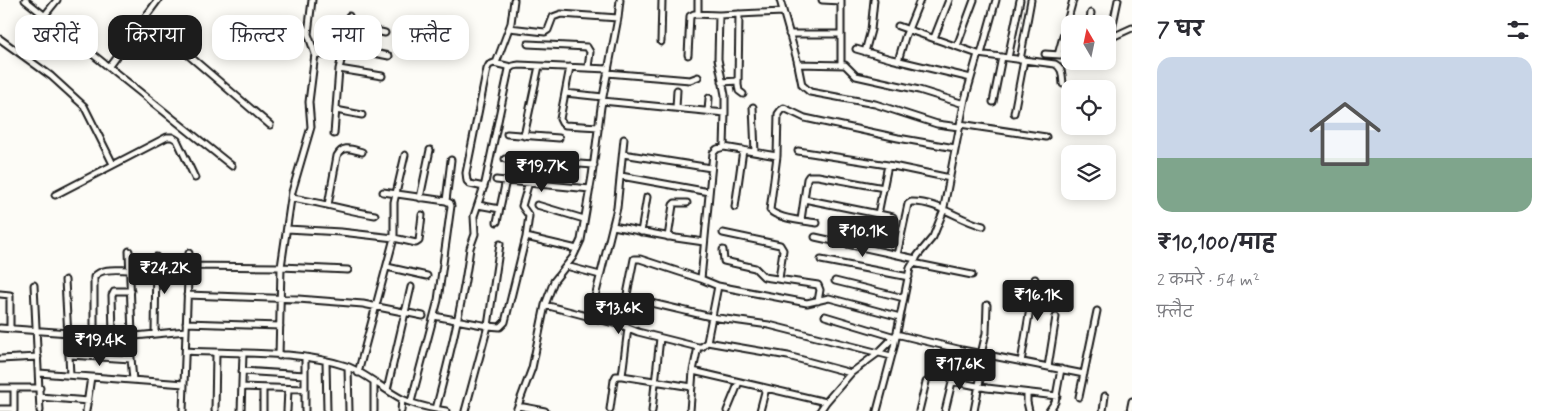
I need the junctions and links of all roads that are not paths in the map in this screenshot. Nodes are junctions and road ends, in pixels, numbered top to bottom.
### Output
1 (26, 0) edge
2 (57, 0) edge
3 (158, 0) edge
4 (312, 0) edge
5 (514, 0) edge
6 (620, 0) edge
7 (662, 0) edge
8 (698, 0) edge
9 (780, 0) edge
10 (822, 0) edge
11 (841, 0) edge
12 (874, 0) edge
13 (920, 0) edge
14 (949, 0) edge
15 (974, 0) edge
16 (996, 0) edge
17 (1020, 0) edge
18 (1031, 0) edge
19 (1073, 0) edge
20 (1118, 0) edge
21 (783, 12) junction
22 (698, 14) junction
23 (739, 14) junction
24 (45, 15) edge
25 (47, 15) edge
26 (147, 15) edge
27 (719, 15) junction
28 (1114, 15) edge
29 (618, 18) junction
30 (898, 26) dead end
31 (509, 28) junction
32 (1132, 28) edge
33 (908, 29) junction
34 (382, 32) edge
35 (385, 33) dead end
36 (789, 34) junction
37 (841, 34) junction
38 (1116, 35) edge
39 (934, 38) junction
40 (0, 39) edge
41 (661, 42) dead end
42 (528, 44) dead end
43 (957, 46) junction
44 (856, 49) dead end
45 (314, 51) edge
46 (865, 52) junction
47 (979, 54) junction
48 (1045, 54) dead end
49 (1061, 54) edge
50 (382, 55) edge
51 (688, 55) dead end
52 (1058, 55) junction
53 (389, 56) dead end
54 (98, 57) edge
55 (1002, 57) junction
56 (1008, 58) junction
57 (114, 60) edge
58 (194, 60) edge
59 (314, 60) edge
60 (340, 60) edge
61 (1022, 60) junction
62 (898, 61) junction
63 (496, 64) junction
64 (798, 64) junction
65 (841, 64) junction
66 (109, 66) junction
67 (539, 66) junction
68 (511, 67) junction
69 (570, 67) junction
70 (588, 68) junction
71 (339, 69) junction
72 (608, 71) junction
73 (382, 76) dead end
74 (698, 77) dead end
75 (971, 78) junction
76 (1062, 80) edge
77 (738, 81) junction
78 (722, 82) junction
79 (677, 90) dead end
80 (565, 93) junction
81 (743, 94) dead end
82 (709, 98) dead end
83 (602, 99) junction
84 (993, 102) dead end
85 (964, 104) junction
86 (753, 107) dead end
87 (676, 108) junction
88 (336, 110) junction
89 (708, 112) junction
90 (724, 113) junction
91 (1014, 113) dead end
92 (362, 115) dead end
93 (270, 125) dead end
94 (960, 126) junction
95 (598, 127) junction
96 (334, 134) dead end
97 (507, 134) dead end
98 (524, 136) junction
99 (1046, 137) dead end
100 (558, 138) dead end
101 (624, 139) dead end
102 (724, 147) junction
103 (955, 148) junction
104 (430, 150) dead end
105 (743, 150) junction
106 (798, 150) dead end
107 (362, 152) dead end
108 (755, 152) junction
109 (623, 154) junction
110 (405, 155) dead end
111 (777, 156) junction
112 (505, 159) dead end
113 (451, 160) dead end
114 (113, 164) junction
115 (594, 165) junction
116 (888, 165) junction
117 (232, 166) dead end
118 (711, 168) junction
119 (621, 176) junction
120 (195, 178) dead end
121 (950, 178) junction
122 (496, 180) dead end
123 (506, 180) junction
124 (529, 182) junction
125 (484, 187) junction
126 (884, 188) junction
127 (590, 189) junction
128 (383, 192) dead end
129 (709, 192) junction
130 (396, 194) junction
131 (55, 195) dead end
132 (292, 198) junction
133 (420, 198) junction
134 (647, 198) dead end
135 (804, 199) junction
136 (446, 201) junction
137 (686, 203) dead end
138 (328, 205) junction
139 (478, 205) junction
140 (537, 205) dead end
141 (735, 207) dead end
142 (944, 208) junction
143 (500, 209) junction
144 (878, 214) junction
145 (375, 215) dead end
146 (422, 215) dead end
147 (894, 217) dead end
148 (584, 219) junction
149 (801, 220) junction
150 (497, 222) dead end
151 (817, 224) dead end
152 (613, 226) junction
153 (983, 226) dead end
154 (287, 229) junction
155 (641, 232) junction
156 (723, 233) dead end
157 (526, 237) junction
158 (668, 237) junction
159 (815, 237) dead end
160 (394, 238) junction
161 (704, 242) junction
162 (500, 244) dead end
163 (577, 249) junction
164 (723, 250) dead end
165 (129, 251) dead end
166 (189, 253) dead end
167 (897, 255) junction
168 (156, 257) dead end
169 (821, 260) dead end
170 (914, 261) junction
171 (188, 266) junction
172 (566, 266) junction
173 (281, 267) junction
174 (387, 267) junction
175 (130, 270) junction
176 (348, 270) dead end
177 (600, 275) junction
178 (972, 275) dead end
179 (426, 276) dead end
180 (908, 277) junction
181 (701, 279) junction
182 (779, 279) junction
183 (1035, 279) dead end
184 (66, 280) dead end
185 (835, 282) dead end
186 (34, 285) dead end
187 (411, 286) dead end
188 (718, 286) junction
189 (131, 291) junction
190 (0, 294) edge
191 (188, 295) junction
192 (626, 297) junction
193 (904, 298) junction
194 (280, 299) junction
195 (818, 301) junction
196 (545, 305) junction
197 (592, 305) dead end
198 (987, 305) dead end
199 (376, 306) junction
200 (1097, 311) dead end
201 (406, 312) junction
202 (424, 316) dead end
203 (434, 316) junction
204 (824, 316) dead end
205 (900, 317) junction
206 (1056, 317) dead end
207 (711, 318) junction
208 (458, 321) junction
209 (186, 323) junction
210 (621, 325) junction
211 (280, 326) junction
212 (488, 326) junction
213 (0, 328) edge
214 (628, 328) junction
215 (10, 329) junction
216 (37, 331) junction
217 (186, 331) junction
218 (69, 333) junction
219 (155, 334) junction
220 (94, 335) junction
221 (113, 336) junction
222 (131, 336) junction
223 (896, 336) junction
224 (660, 338) junction
225 (707, 342) junction
226 (698, 347) junction
227 (186, 351) junction
228 (216, 353) junction
229 (878, 353) junction
230 (243, 354) junction
231 (981, 354) junction
232 (70, 355) junction
233 (279, 356) junction
234 (891, 356) junction
235 (38, 357) junction
236 (305, 358) junction
237 (0, 359) edge
238 (131, 359) junction
239 (326, 361) junction
240 (1021, 362) junction
241 (956, 366) dead end
242 (348, 367) junction
243 (1048, 367) junction
244 (982, 369) dead end
245 (1061, 369) junction
246 (242, 371) junction
247 (693, 371) junction
248 (39, 373) junction
249 (358, 373) junction
250 (852, 373) junction
251 (1084, 374) junction
252 (305, 375) junction
253 (70, 376) junction
254 (622, 376) junction
255 (91, 377) junction
256 (133, 380) junction
257 (656, 381) junction
258 (952, 381) junction
259 (739, 382) junction
260 (926, 382) dead end
261 (374, 383) junction
262 (184, 384) junction
263 (242, 387) junction
264 (979, 387) junction
265 (0, 388) edge
266 (14, 388) junction
267 (40, 388) junction
268 (263, 388) junction
269 (692, 388) junction
270 (766, 388) junction
271 (288, 389) junction
272 (305, 389) junction
273 (387, 390) junction
274 (1027, 393) junction
275 (1057, 396) junction
276 (1105, 396) dead end
277 (40, 397) junction
278 (1079, 397) dead end
279 (402, 399) junction
280 (88, 401) junction
281 (411, 402) junction
282 (826, 402) junction
283 (517, 408) edge
284 (0, 409) edge
285 (436, 409) junction
286 (610, 409) dead end
287 (14, 410) edge
288 (429, 410) edge
289 (40, 411) edge
290 (86, 411) edge
291 (184, 411) edge
292 (215, 411) edge
293 (241, 411) edge
294 (263, 411) edge
295 (286, 411) edge
296 (305, 411) edge
297 (327, 411) edge
298 (349, 411) edge
299 (374, 411) edge
300 (401, 411) edge
301 (446, 411) edge
302 (465, 411) edge
303 (545, 411) edge
304 (652, 411) edge
305 (690, 411) edge
306 (727, 411) edge
307 (760, 411) edge
308 (821, 411) edge
309 (877, 411) edge
310 (918, 411) edge
311 (945, 411) edge
312 (974, 411) edge
313 (1029, 411) edge
314 (1049, 411) edge
315 (1103, 411) edge

1 - 24 street
2 - 25 street
3 - 26 street
4 - 45 street
5 - 31 street
6 - 29 street
7 - 41 street
8 - 22 street
9 - 21 street
10 - 11 street
11 - 37 street
12 - 46 street
13 - 33 street
14 - 39 street
15 - 43 street
16 - 47 street
17 - 56 street
18 - 61 street
19 - 52 street
20 - 28 street
21 - 23 street
21 - 36 street
22 - 27 street
22 - 51 street
23 - 27 street
23 - 77 street
27 - 78 street
29 - 31 street
29 - 72 street
30 - 33 street
31 - 63 street
32 - 38 street
33 - 39 street
33 - 62 street
34 - 35 street
36 - 37 street
36 - 64 street
37 - 65 street
39 - 43 street
40 - 114 street
42 - 70 street
43 - 47 street
44 - 46 street
46 - 62 street
47 - 55 street
47 - 75 street
48 - 52 street
49 - 52 street
50 - 53 street
54 - 66 street
55 - 56 street
55 - 84 street
56 - 61 street
57 - 66 street
58 - 93 street
59 - 132 street
60 - 71 street
61 - 76 street
61 - 91 street
62 - 75 street
63 - 68 street
63 - 125 street
64 - 65 street
64 - 94 street
65 - 85 street
66 - 117 street
67 - 68 street
67 - 69 street
67 - 98 street
68 - 125 street
69 - 70 street
69 - 80 street
70 - 72 street
71 - 73 street
71 - 88 street
72 - 74 street
72 - 83 street
75 - 85 street
77 - 78 street
77 - 81 street
78 - 90 street
79 - 87 street
80 - 83 street
80 - 95 street
82 - 89 street
83 - 87 street
83 - 95 street
85 - 94 street
86 - 108 street
87 - 89 street
88 - 92 street
88 - 96 street
89 - 90 street
90 - 102 street
94 - 99 street
94 - 103 street
95 - 115 street
97 - 98 street
98 - 100 street
101 - 109 street
102 - 105 street
102 - 118 street
103 - 111 street
103 - 121 street
104 - 133 street
105 - 108 street
105 - 141 street
106 - 116 street
107 - 138 street
108 - 111 street
109 - 118 street
109 - 119 street
110 - 130 street
111 - 149 street
112 - 115 street
113 - 136 street
114 - 120 street
114 - 131 street
115 - 127 street
116 - 121 street
116 - 126 street
118 - 129 street
119 - 129 street
119 - 152 street
121 - 142 street
122 - 123 street
123 - 124 street
123 - 143 street
124 - 127 street
124 - 157 street
125 - 139 street
126 - 135 street
126 - 144 street
127 - 148 street
128 - 130 street
129 - 161 street
130 - 133 street
130 - 160 street
132 - 138 street
132 - 154 street
133 - 136 street
134 - 155 street
135 - 144 street
135 - 149 street
136 - 203 street
137 - 158 street
138 - 145 street
139 - 143 street
139 - 208 street
140 - 148 street
142 - 153 street
142 - 167 street
142 - 170 street
143 - 150 street
144 - 147 street
146 - 160 street
148 - 163 street
149 - 151 street
152 - 155 street
152 - 177 street
154 - 160 street
154 - 173 street
155 - 158 street
156 - 182 street
157 - 163 street
157 - 212 street
158 - 161 street
159 - 167 street
160 - 174 street
161 - 181 street
162 - 212 street
163 - 172 street
164 - 182 street
165 - 175 street
166 - 171 street
167 - 170 street
168 - 219 street
169 - 180 street
170 - 178 street
170 - 180 street
171 - 173 street
171 - 191 street
172 - 177 street
172 - 196 street
173 - 176 street
173 - 194 street
174 - 179 street
174 - 199 street
175 - 189 street
175 - 220 street
177 - 197 street
180 - 193 street
181 - 188 street
181 - 192 street
182 - 195 street
183 - 240 street
184 - 218 street
185 - 193 street
186 - 216 street
187 - 201 street
188 - 195 street
188 - 207 street
189 - 221 street
189 - 222 street
190 - 215 street
191 - 194 street
191 - 209 street
192 - 207 street
192 - 210 street
193 - 205 street
194 - 199 street
194 - 211 street
195 - 205 street
196 - 210 street
196 - 283 street
198 - 231 street
199 - 201 street
199 - 249 street
200 - 251 street
201 - 202 street
201 - 273 street
203 - 208 street
203 - 281 street
204 - 223 street
205 - 223 street
206 - 243 street
207 - 225 street
207 - 229 street
208 - 212 street
208 - 285 street
209 - 211 street
209 - 217 street
210 - 214 street
211 - 233 street
212 - 302 street
213 - 215 street
214 - 224 street
214 - 254 street
215 - 216 street
216 - 218 street
216 - 235 street
217 - 219 street
217 - 227 street
218 - 220 street
218 - 232 street
219 - 222 street
220 - 221 street
221 - 222 street
222 - 238 street
223 - 229 street
223 - 231 street
223 - 234 street
224 - 226 street
224 - 257 street
225 - 226 street
225 - 250 street
226 - 247 street
227 - 228 street
227 - 262 street
228 - 230 street
228 - 292 street
229 - 234 street
229 - 250 street
230 - 233 street
230 - 246 street
231 - 240 street
232 - 238 street
232 - 253 street
233 - 236 street
234 - 309 street
235 - 237 street
235 - 248 street
236 - 239 street
236 - 252 street
238 - 256 street
239 - 242 street
239 - 297 street
240 - 243 street
241 - 258 street
242 - 249 street
242 - 298 street
243 - 245 street
244 - 264 street
245 - 251 street
245 - 275 street
246 - 252 street
246 - 263 street
247 - 259 street
247 - 269 street
248 - 253 street
248 - 267 street
249 - 261 street
250 - 282 street
251 - 278 street
252 - 272 street
253 - 255 street
254 - 257 street
254 - 286 street
255 - 256 street
255 - 280 street
256 - 262 street
257 - 269 street
257 - 304 street
258 - 264 street
258 - 311 street
259 - 270 street
259 - 306 street
260 - 310 street
261 - 273 street
261 - 299 street
262 - 291 street
263 - 268 street
263 - 293 street
264 - 274 street
264 - 312 street
265 - 266 street
266 - 267 street
266 - 287 street
267 - 277 street
268 - 271 street
268 - 294 street
269 - 305 street
270 - 282 street
270 - 307 street
271 - 272 street
271 - 295 street
272 - 296 street
273 - 279 street
274 - 275 street
274 - 313 street
275 - 314 street
276 - 315 street
277 - 280 street
277 - 289 street
279 - 281 street
279 - 300 street
280 - 290 street
281 - 288 street
282 - 308 street
283 - 303 street
284 - 287 street
285 - 288 street
285 - 301 street

